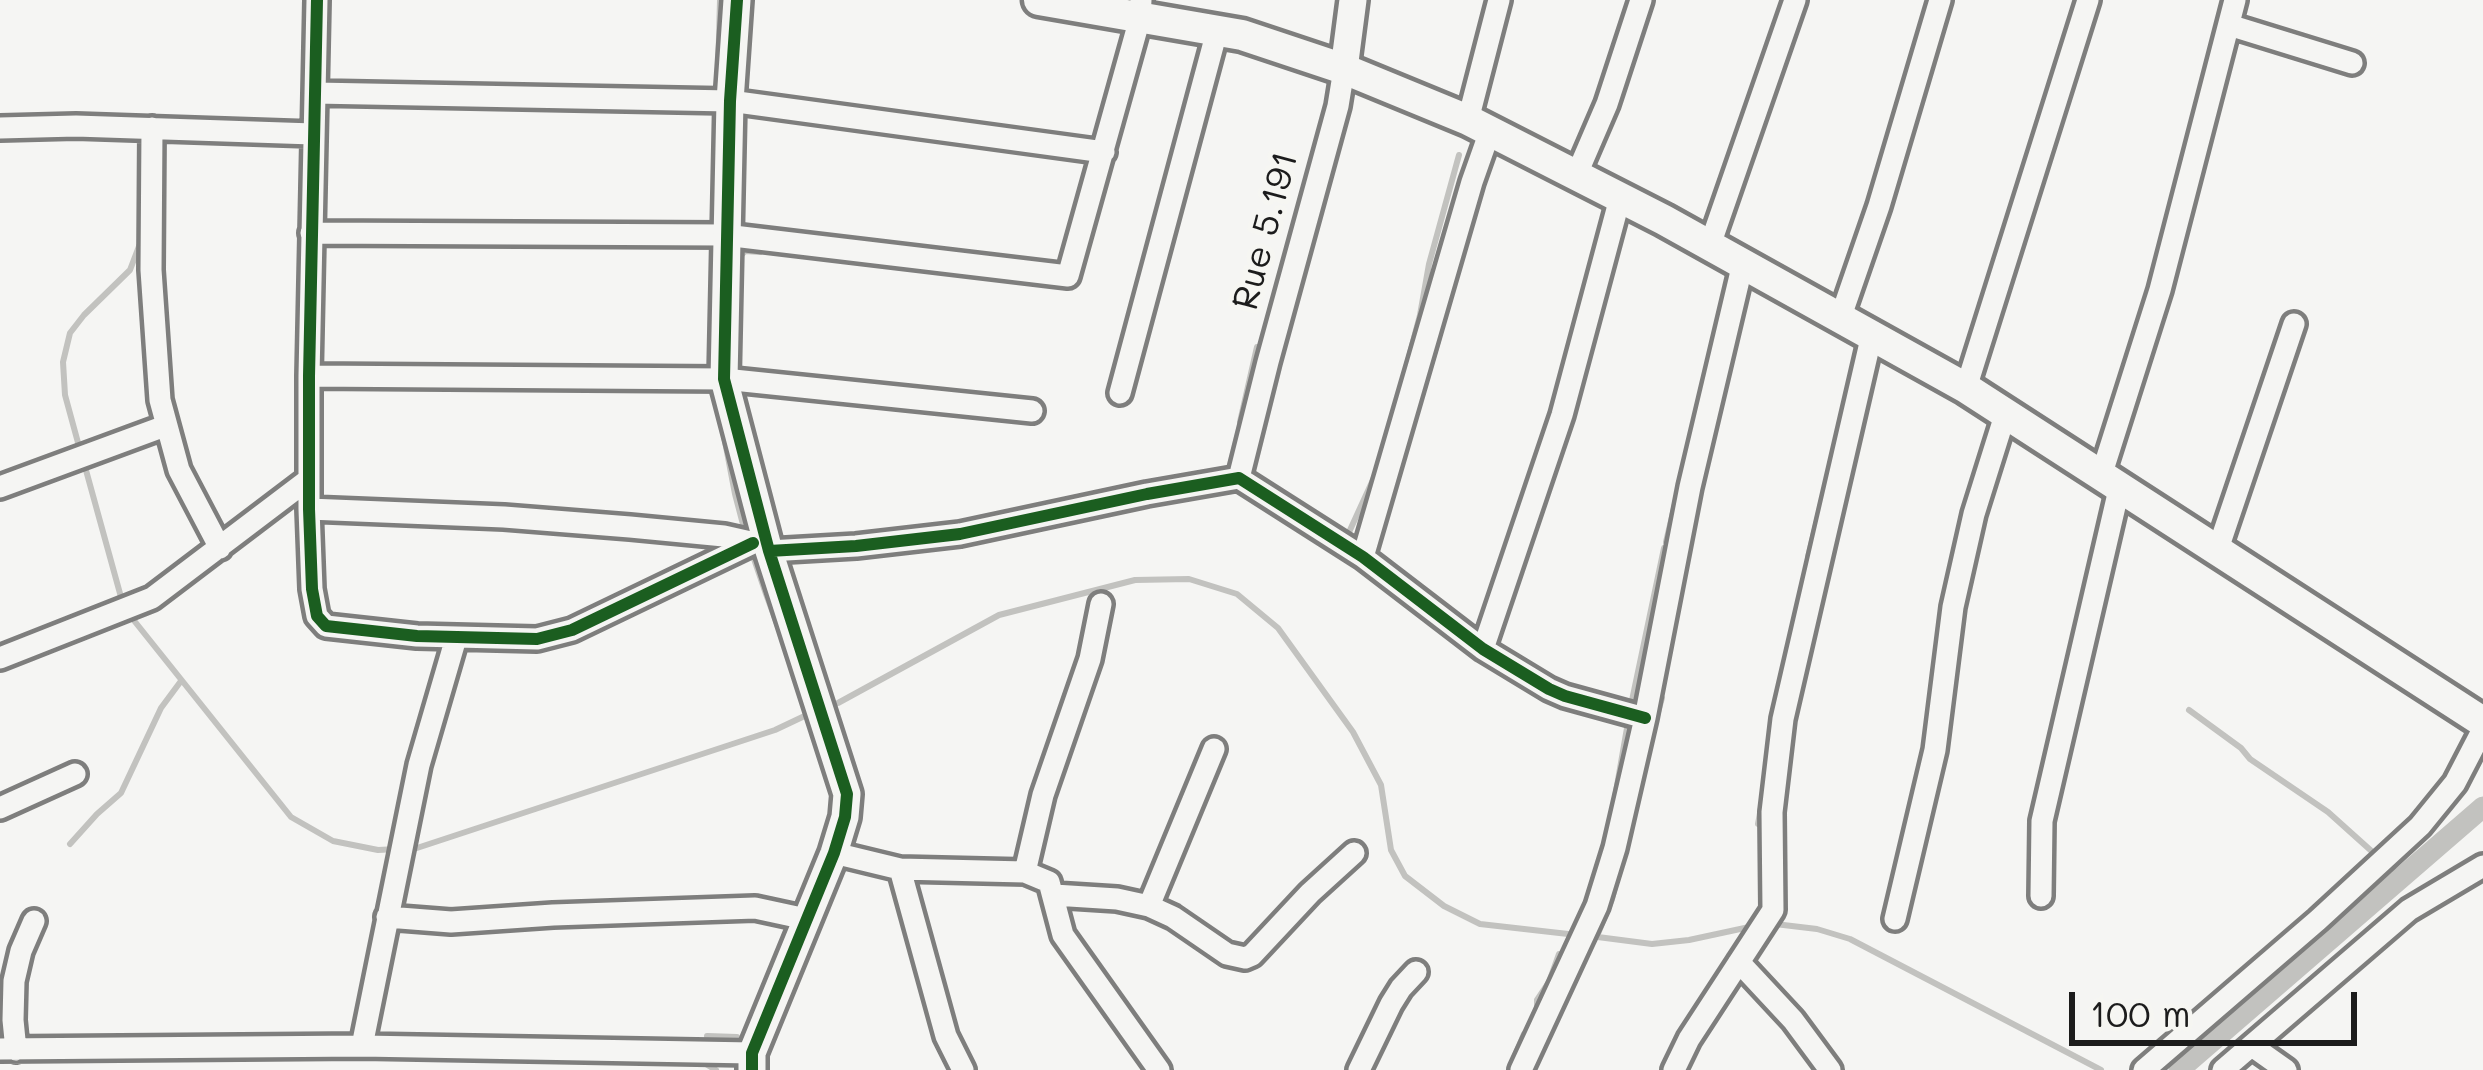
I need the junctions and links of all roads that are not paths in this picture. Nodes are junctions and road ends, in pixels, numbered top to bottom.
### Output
1 (317, 0) edge
2 (737, 0) edge
3 (1039, 0) edge
4 (1353, 0) edge
5 (1499, 0) edge
6 (1640, 0) edge
7 (1795, 0) edge
8 (1940, 0) edge
9 (2088, 0) edge
10 (2235, 0) edge
11 (1140, 9) edge
12 (2229, 26) junction
13 (1217, 31) junction
14 (2352, 63) dead end
15 (1344, 69) junction
16 (315, 93) junction
17 (730, 101) junction
18 (1479, 126) junction
19 (0, 128) edge
20 (152, 128) junction
21 (313, 134) junction
22 (1104, 152) junction
23 (1576, 176) junction
24 (1620, 198) junction
25 (311, 232) junction
26 (725, 235) junction
27 (1710, 245) junction
28 (1743, 263) junction
29 (1841, 316) junction
30 (2294, 324) dead end
31 (1872, 334) junction
32 (309, 376) junction
33 (724, 380) junction
34 (1966, 388) junction
35 (1120, 392) dead end
36 (1032, 411) dead end
37 (2006, 412) junction
38 (165, 426) junction
39 (1239, 478) junction
40 (309, 479) junction
41 (2111, 479) junction
42 (0, 487) edge
43 (309, 509) junction
44 (763, 547) junction
45 (220, 548) junction
46 (2218, 549) junction
47 (1363, 556) junction
48 (1101, 604) dead end
49 (456, 638) junction
50 (1483, 649) junction
51 (0, 658) edge
52 (1645, 718) junction
53 (2483, 726) edge
54 (1214, 748) dead end
55 (75, 774) dead end
56 (0, 808) edge
57 (834, 853) junction
58 (1354, 854) dead end
59 (2483, 866) edge
60 (900, 869) junction
61 (1025, 872) junction
62 (1054, 895) junction
63 (2041, 896) dead end
64 (1149, 907) junction
65 (387, 917) junction
66 (806, 919) junction
67 (1894, 919) dead end
68 (34, 921) dead end
69 (1739, 962) junction
70 (1416, 972) dead end
71 (362, 1046) junction
72 (2252, 1046) junction
73 (8, 1049) edge
74 (752, 1061) edge
75 (963, 1070) edge
76 (1159, 1070) edge
77 (1359, 1070) edge
78 (1521, 1070) edge
79 (1674, 1070) edge
80 (1830, 1070) edge
81 (2144, 1070) edge
82 (2223, 1070) edge
83 (2286, 1070) edge

1 - 16 street
2 - 17 street
3 - 11 main road
4 - 15 street, Rue 5.191
5 - 18 street
6 - 23 street
7 - 27 street
8 - 29 street
9 - 34 street
10 - 12 street
11 - 13 main road
11 - 22 street
12 - 14 street
12 - 41 street
13 - 15 main road
13 - 35 street
15 - 18 main road
15 - 39 street, Rue 5.191
16 - 17 street
16 - 21 street
17 - 22 street
17 - 26 street
18 - 23 main road
18 - 47 street
19 - 20 street
20 - 21 street
20 - 38 street
21 - 25 street
22 - 26 street
23 - 24 main road
24 - 27 main road
24 - 50 street
25 - 26 street
25 - 32 street
26 - 33 street
27 - 28 main road
28 - 29 main road
28 - 52 street
29 - 31 main road
30 - 46 street
31 - 34 main road
31 - 69 street
32 - 33 street
32 - 40 street
33 - 36 street
33 - 44 street
34 - 37 main road
37 - 41 main road
37 - 67 street
38 - 42 street
38 - 45 street
39 - 44 street
39 - 47 street
40 - 43 street
40 - 45 street
41 - 46 main road
41 - 63 street
43 - 44 street
43 - 49 street
44 - 49 street
44 - 57 street
45 - 51 street
46 - 53 main road
47 - 50 street
48 - 61 street
49 - 65 street
50 - 52 street
52 - 78 street
53 - 81 street
54 - 64 street
55 - 56 street
57 - 60 street
57 - 66 street
58 - 64 street
59 - 72 street
60 - 61 street
60 - 75 street
61 - 62 street
62 - 64 street
62 - 76 street
65 - 66 street
65 - 71 street
66 - 74 street
68 - 73 street
69 - 79 street
69 - 80 street
70 - 77 street
71 - 73 street
71 - 74 street
72 - 82 street
72 - 83 street

